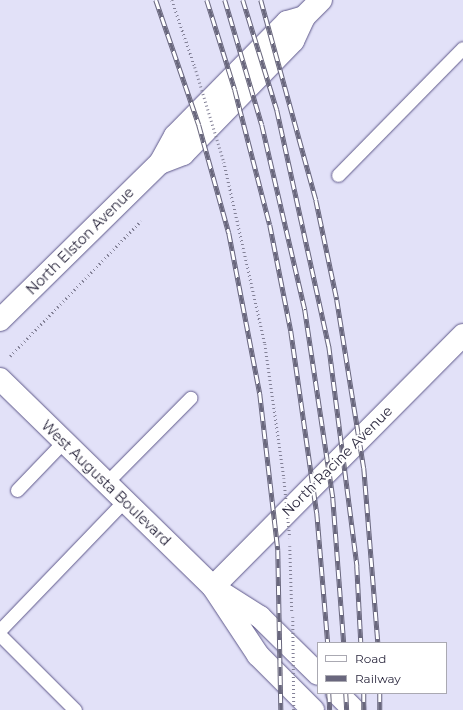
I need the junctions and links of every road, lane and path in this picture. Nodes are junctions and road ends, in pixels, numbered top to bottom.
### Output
1 (172, 0) edge
2 (321, 0) edge
3 (463, 48) edge
4 (338, 175) dead end
5 (0, 320) edge
6 (463, 335) edge
7 (0, 379) edge
8 (190, 398) dead end
9 (64, 441) junction
10 (106, 484) junction
11 (17, 490) dead end
12 (124, 500) junction
13 (213, 588) junction
14 (0, 630) edge
15 (0, 635) edge
16 (317, 673) edge
17 (338, 694) edge
18 (75, 710) edge
19 (294, 710) edge
20 (314, 710) edge
21 (354, 710) edge

1 - 19 path, bridge
2 - 5 street, North Elston Avenue
3 - 4 lane
6 - 13 street, North Racine Avenue
7 - 9 street, West Augusta Boulevard
8 - 10 lane
9 - 10 street, West Augusta Boulevard
9 - 11 lane
10 - 12 street, West Augusta Boulevard
12 - 13 street, West Augusta Boulevard
12 - 14 lane
13 - 16 street, West Augusta Boulevard
13 - 20 street, West Augusta Boulevard
15 - 18 lane
17 - 21 street

